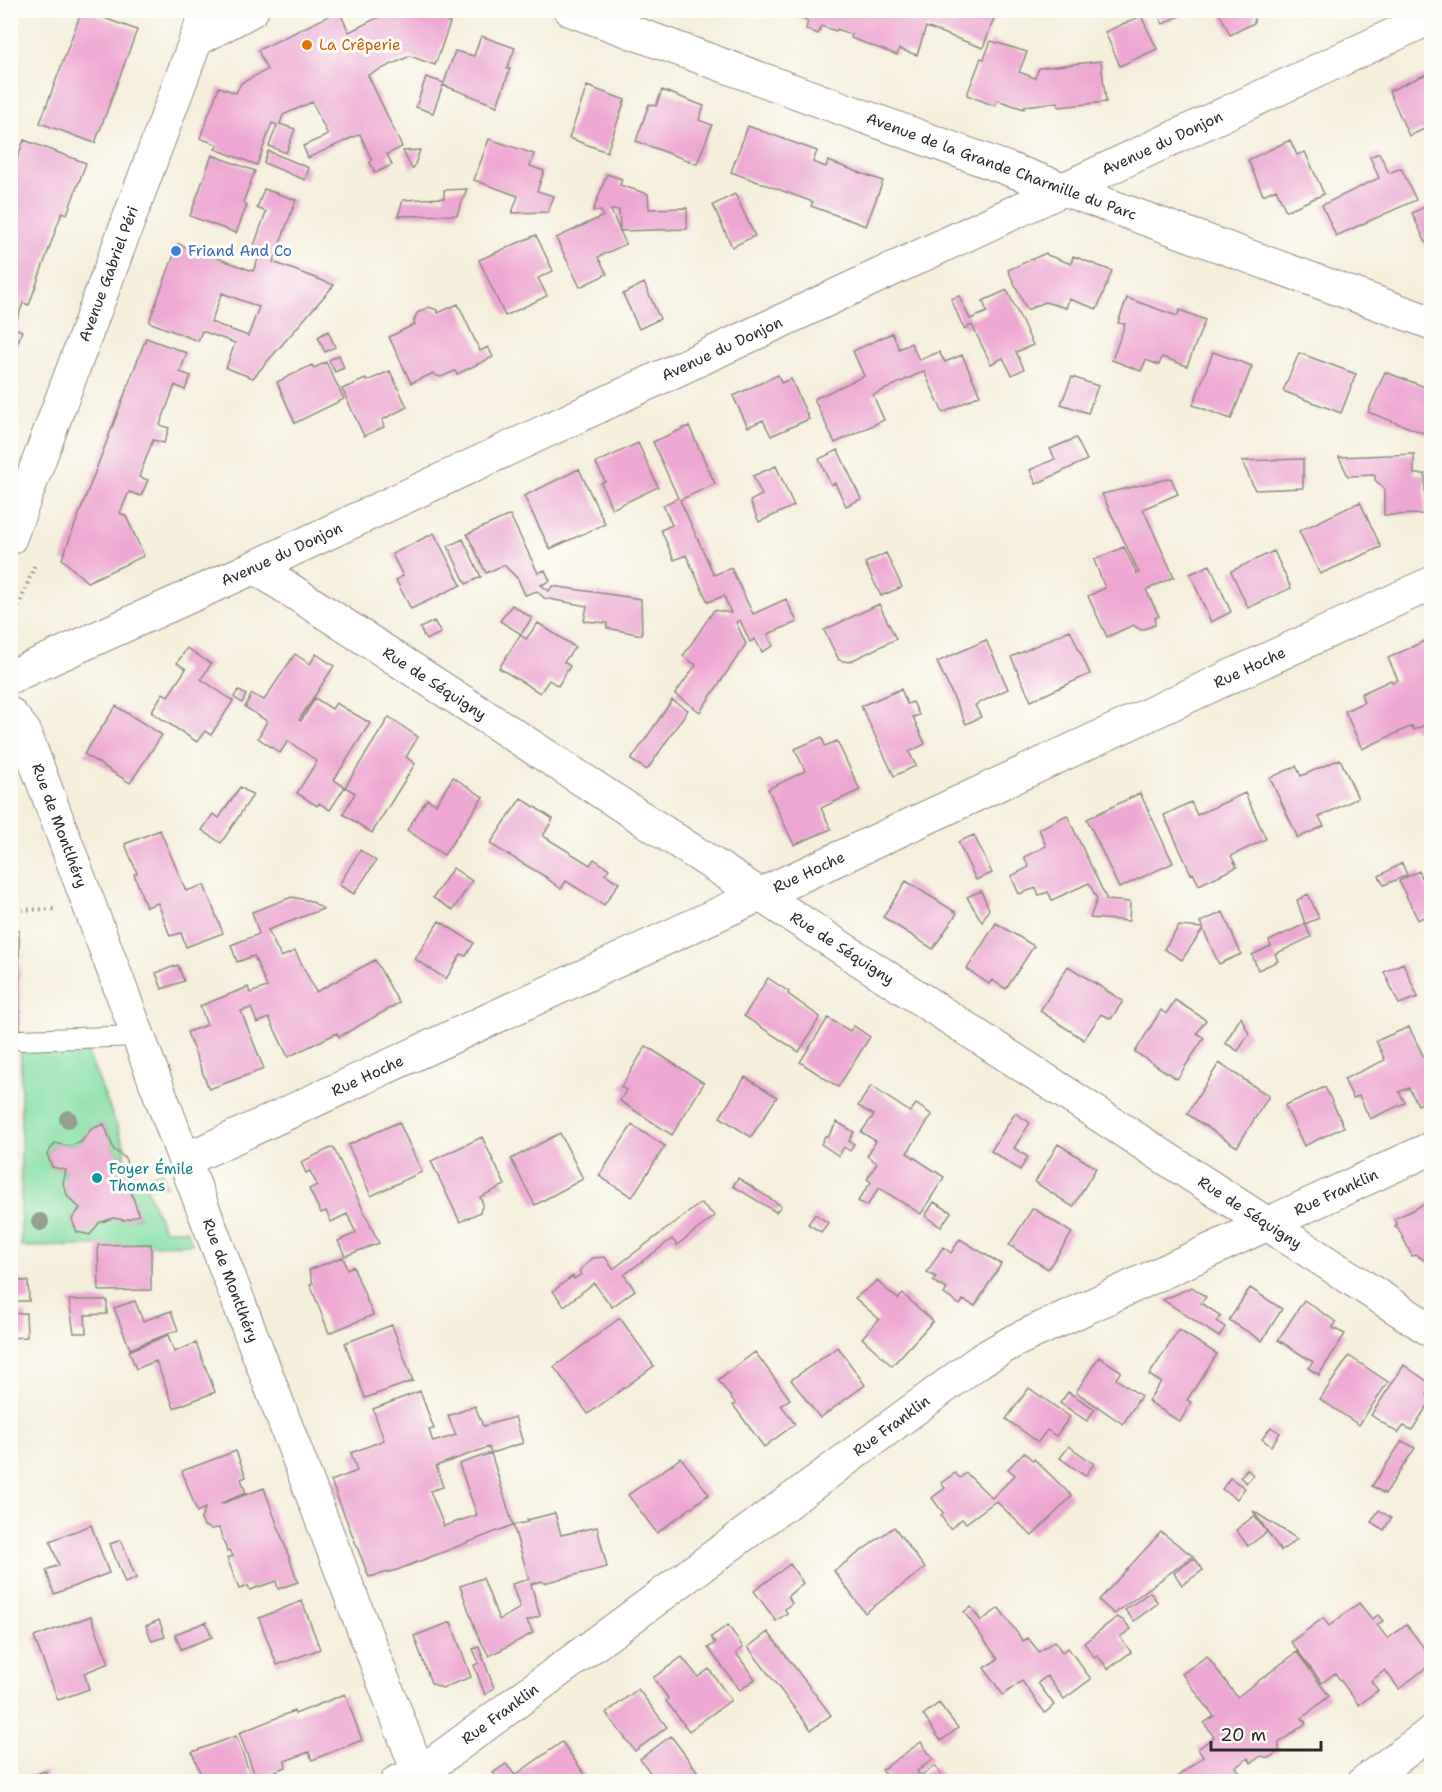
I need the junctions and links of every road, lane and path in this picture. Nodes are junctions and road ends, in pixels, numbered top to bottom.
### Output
1 (252, 10) edge
2 (571, 10) edge
3 (1431, 17) edge
4 (202, 25) edge
5 (1059, 189) junction
6 (1431, 323) edge
7 (10, 538) edge
8 (255, 567) junction
9 (1431, 583) edge
10 (10, 677) edge
11 (10, 714) edge
12 (761, 895) junction
13 (138, 1036) junction
14 (21, 1040) dead end
15 (1431, 1148) edge
16 (185, 1160) junction
17 (1268, 1224) junction
18 (1431, 1331) edge
19 (1431, 1732) edge
20 (413, 1779) edge
21 (1364, 1782) edge

1 - 4 street
2 - 5 street, Avenue de la Grande Charmille du Parc
3 - 5 street, Avenue du Donjon
4 - 7 street, Avenue Gabriel Péri
5 - 6 street, Avenue de la Grande Charmille du Parc
5 - 8 street, Avenue du Donjon
8 - 10 street, Avenue du Donjon
8 - 12 street, Rue de Séquigny
9 - 12 street, Rue Hoche
11 - 13 street, Rue de Montlhéry
12 - 16 street, Rue Hoche
12 - 17 street, Rue de Séquigny
13 - 14 lane
13 - 16 street, Rue de Montlhéry
15 - 17 street, Rue Franklin
16 - 20 street, Rue de Montlhéry
17 - 18 street, Rue de Séquigny
17 - 20 street, Rue Franklin
19 - 21 street

